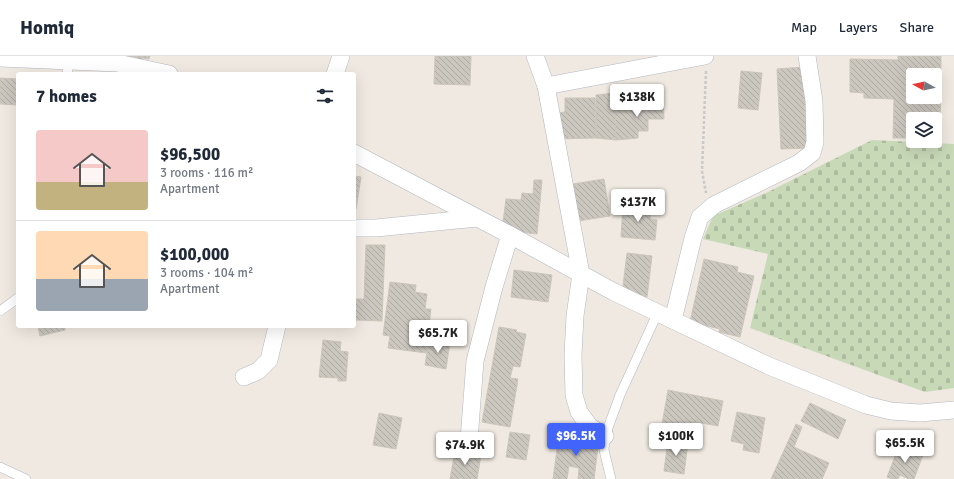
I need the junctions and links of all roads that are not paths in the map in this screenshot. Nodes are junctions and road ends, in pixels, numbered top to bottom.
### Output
1 (341, 56) edge
2 (535, 56) edge
3 (807, 56) edge
4 (0, 58) edge
5 (705, 60) edge
6 (68, 64) edge
7 (158, 72) edge
8 (336, 72) edge
9 (546, 86) junction
10 (356, 154) edge
11 (477, 218) junction
12 (356, 228) edge
13 (510, 235) junction
14 (581, 274) junction
15 (16, 299) edge
16 (0, 311) edge
17 (658, 312) junction
18 (673, 320) junction
19 (277, 328) edge
20 (244, 377) dead end
21 (954, 410) edge
22 (605, 436) junction
23 (469, 440) dead end
24 (0, 467) edge
25 (26, 479) edge
26 (611, 479) edge

1 - 8 street
2 - 9 street
3 - 18 street
4 - 6 street
5 - 9 street
6 - 7 street
9 - 14 street
10 - 11 street
11 - 12 street
11 - 13 street
13 - 14 street
13 - 23 street
14 - 17 street
14 - 22 street
15 - 16 lane
17 - 18 street
17 - 22 lane
18 - 21 street
19 - 20 street
22 - 26 lane
24 - 25 lane

